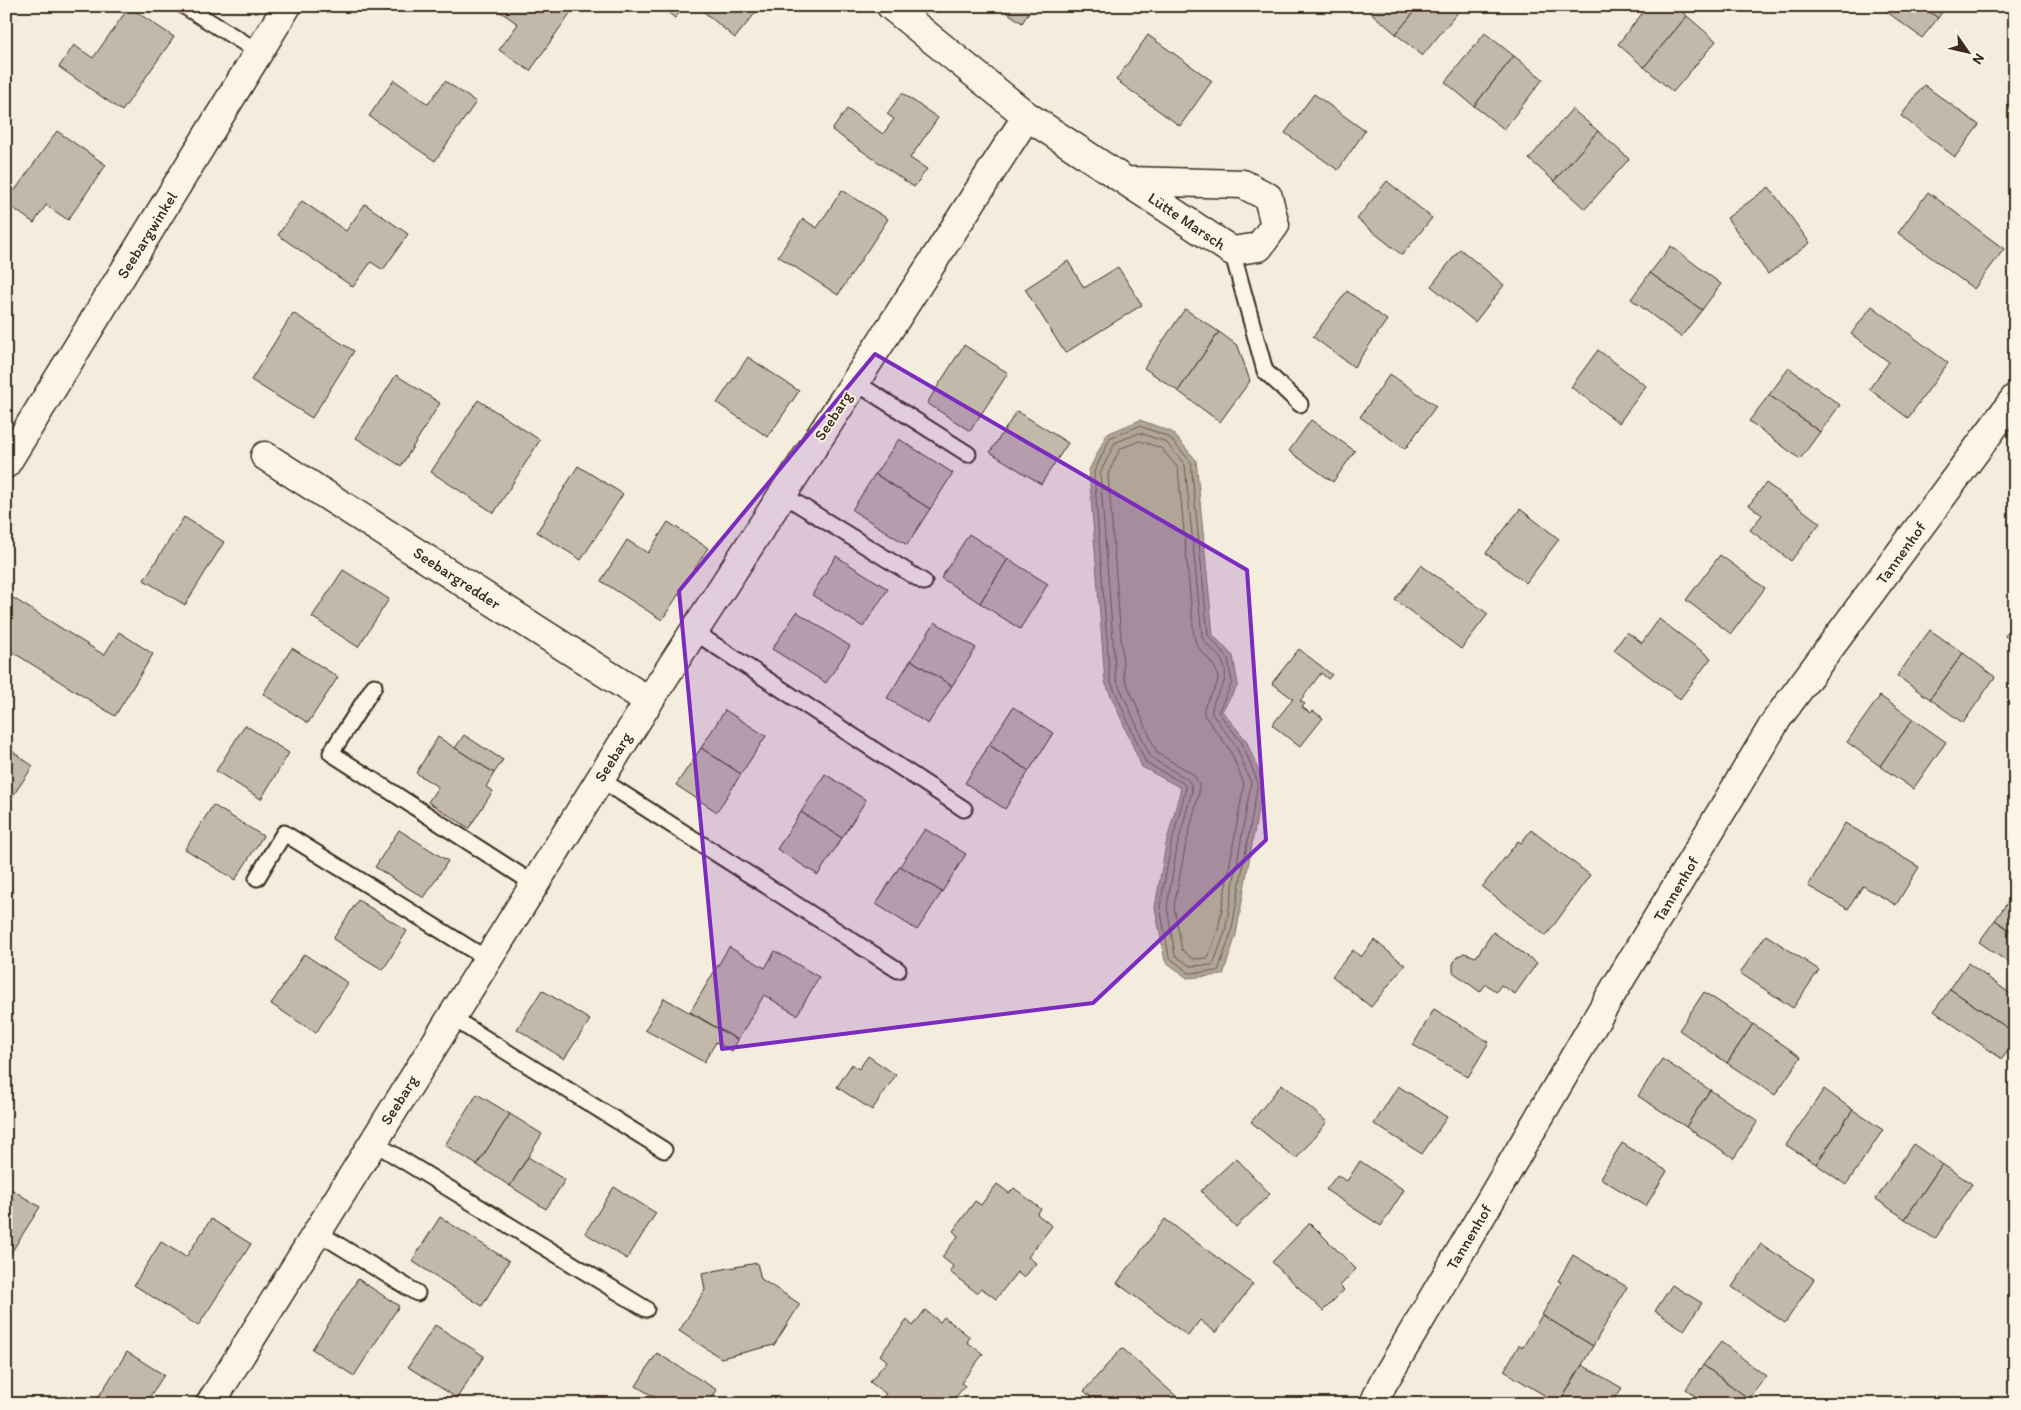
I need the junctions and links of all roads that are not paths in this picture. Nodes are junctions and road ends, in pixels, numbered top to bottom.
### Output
1 (184, 6) edge
2 (287, 6) edge
3 (891, 6) edge
4 (259, 52) junction
5 (1027, 116) junction
6 (1127, 181) junction
7 (1232, 251) junction
8 (855, 382) junction
9 (2015, 398) edge
10 (1300, 404) dead end
11 (968, 454) dead end
12 (265, 456) dead end
13 (6, 464) edge
14 (782, 494) junction
15 (924, 582) dead end
16 (693, 632) junction
17 (374, 686) dead end
18 (649, 701) junction
19 (600, 779) junction
20 (964, 809) dead end
21 (257, 878) dead end
22 (534, 884) junction
23 (487, 959) junction
24 (898, 970) dead end
25 (451, 1017) junction
26 (373, 1142) junction
27 (664, 1150) dead end
28 (317, 1232) junction
29 (417, 1293) dead end
30 (646, 1309) dead end
31 (210, 1404) edge
32 (1374, 1404) edge

1 - 4 lane
2 - 4 street, Seebargwinkel
3 - 5 street, Lütte Marsch
4 - 13 street, Seebargwinkel
5 - 6 street, Lütte Marsch
5 - 8 street, Seebarg
6 - 7 street, Lütte Marsch
6 - 7 street, Lütte Marsch
7 - 10 lane
8 - 11 lane
8 - 14 street, Seebarg
9 - 32 street, Tannenhof
12 - 18 street, Seebargredder
14 - 15 lane
14 - 16 street, Seebarg
16 - 18 street, Seebarg
16 - 20 lane
17 - 22 lane
18 - 19 street, Seebarg
19 - 22 street, Seebarg
19 - 24 lane
21 - 23 lane
22 - 23 street, Seebarg
23 - 25 street, Seebarg
25 - 26 street, Seebarg
25 - 27 lane
26 - 28 street, Seebarg
26 - 30 lane
28 - 29 lane
28 - 31 street, Seebarg

